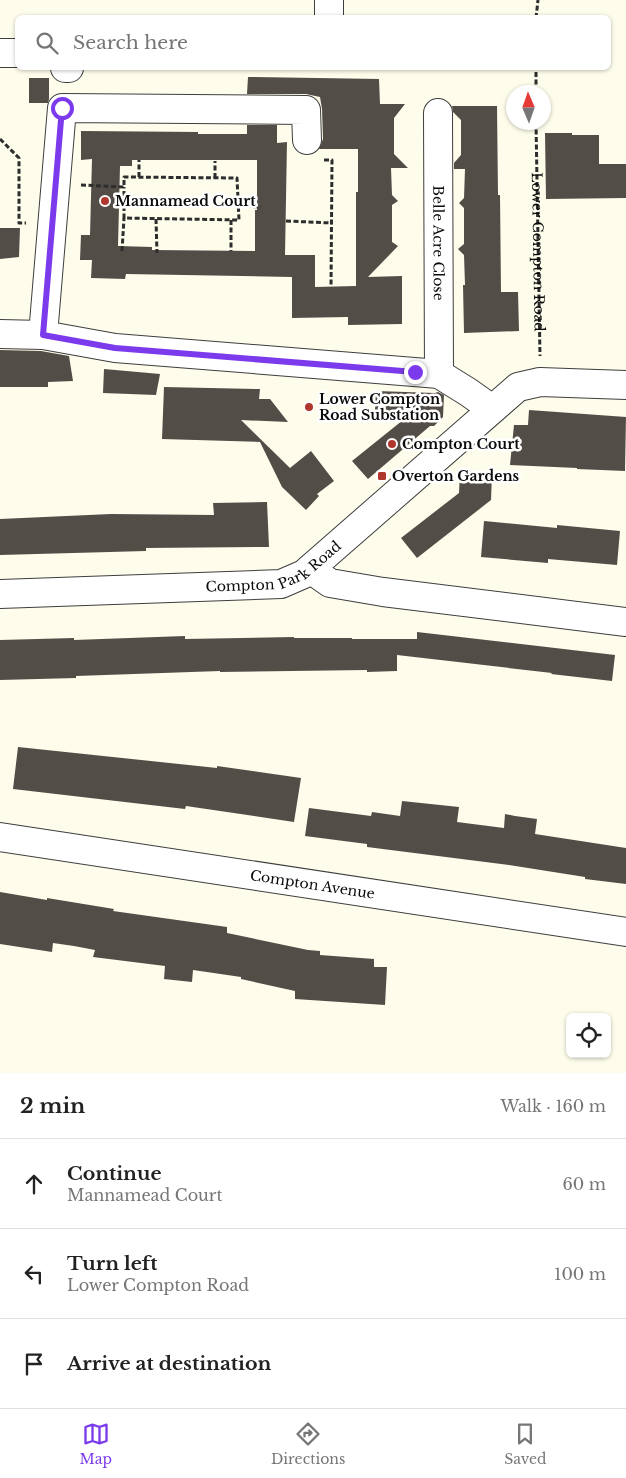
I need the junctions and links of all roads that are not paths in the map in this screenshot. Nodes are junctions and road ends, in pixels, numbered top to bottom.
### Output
1 (330, 0) edge
2 (329, 15) edge
3 (15, 52) edge
4 (0, 53) edge
5 (438, 113) dead end
6 (307, 140) road end
7 (0, 334) edge
8 (43, 335) junction
9 (439, 374) junction
10 (626, 385) edge
11 (492, 409) junction
12 (310, 569) junction
13 (0, 594) edge
14 (626, 622) edge
15 (0, 837) edge
16 (626, 932) edge

1 - 2 street
3 - 4 street
5 - 9 street, Belle Acre Close
6 - 8 street
7 - 8 street
8 - 9 street
9 - 11 street
10 - 11 street
11 - 12 street, Compton Park Road
12 - 13 street, Compton Park Road
12 - 14 street
15 - 16 street, Compton Avenue

